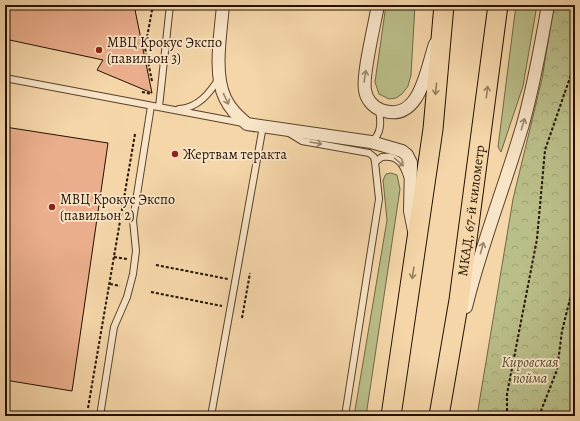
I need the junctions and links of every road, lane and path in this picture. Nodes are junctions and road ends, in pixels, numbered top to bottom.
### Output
1 (153, 5) edge
2 (170, 5) edge
3 (223, 5) edge
4 (378, 5) edge
5 (498, 5) edge
6 (548, 5) edge
7 (443, 14) edge
8 (575, 63) edge
9 (219, 77) junction
10 (5, 78) edge
11 (152, 94) dead end
12 (151, 106) junction
13 (159, 107) junction
14 (379, 109) junction
15 (172, 110) junction
16 (247, 124) junction
17 (263, 126) junction
18 (281, 128) junction
19 (135, 134) dead end
20 (371, 142) junction
21 (376, 162) junction
22 (411, 186) junction
23 (417, 246) junction
24 (114, 257) junction
25 (130, 260) dead end
26 (156, 265) dead end
27 (250, 273) dead end
28 (228, 278) dead end
29 (575, 279) edge
30 (110, 284) junction
31 (125, 286) dead end
32 (151, 292) dead end
33 (222, 306) dead end
34 (242, 318) dead end
35 (88, 408) dead end
36 (440, 412) edge
37 (100, 416) edge
38 (211, 416) edge
39 (345, 416) edge
40 (391, 416) edge
41 (507, 416) edge
42 (539, 416) edge

1 - 11 path
2 - 13 lane
3 - 9 street
14 -> 4 street
36 -> 5 highway, МКАД, 67-й километр
36 -> 6 street
7 - 14 street
7 -> 23 highway
8 - 41 path
9 - 15 lane
9 -> 16 street
10 - 12 lane
12 - 13 lane
12 - 37 lane
13 - 15 lane
14 - 20 lane
15 - 16 lane
16 - 17 street
17 - 18 street
17 - 38 lane
18 - 20 street
18 -> 21 lane
19 - 24 path
20 - 22 street
21 -> 22 lane
21 - 39 lane
22 - 23 street
23 -> 40 highway
24 - 25 path
24 - 30 path
26 - 28 path
27 - 34 path
29 - 42 path
30 - 31 path
30 - 35 path
32 - 33 path

